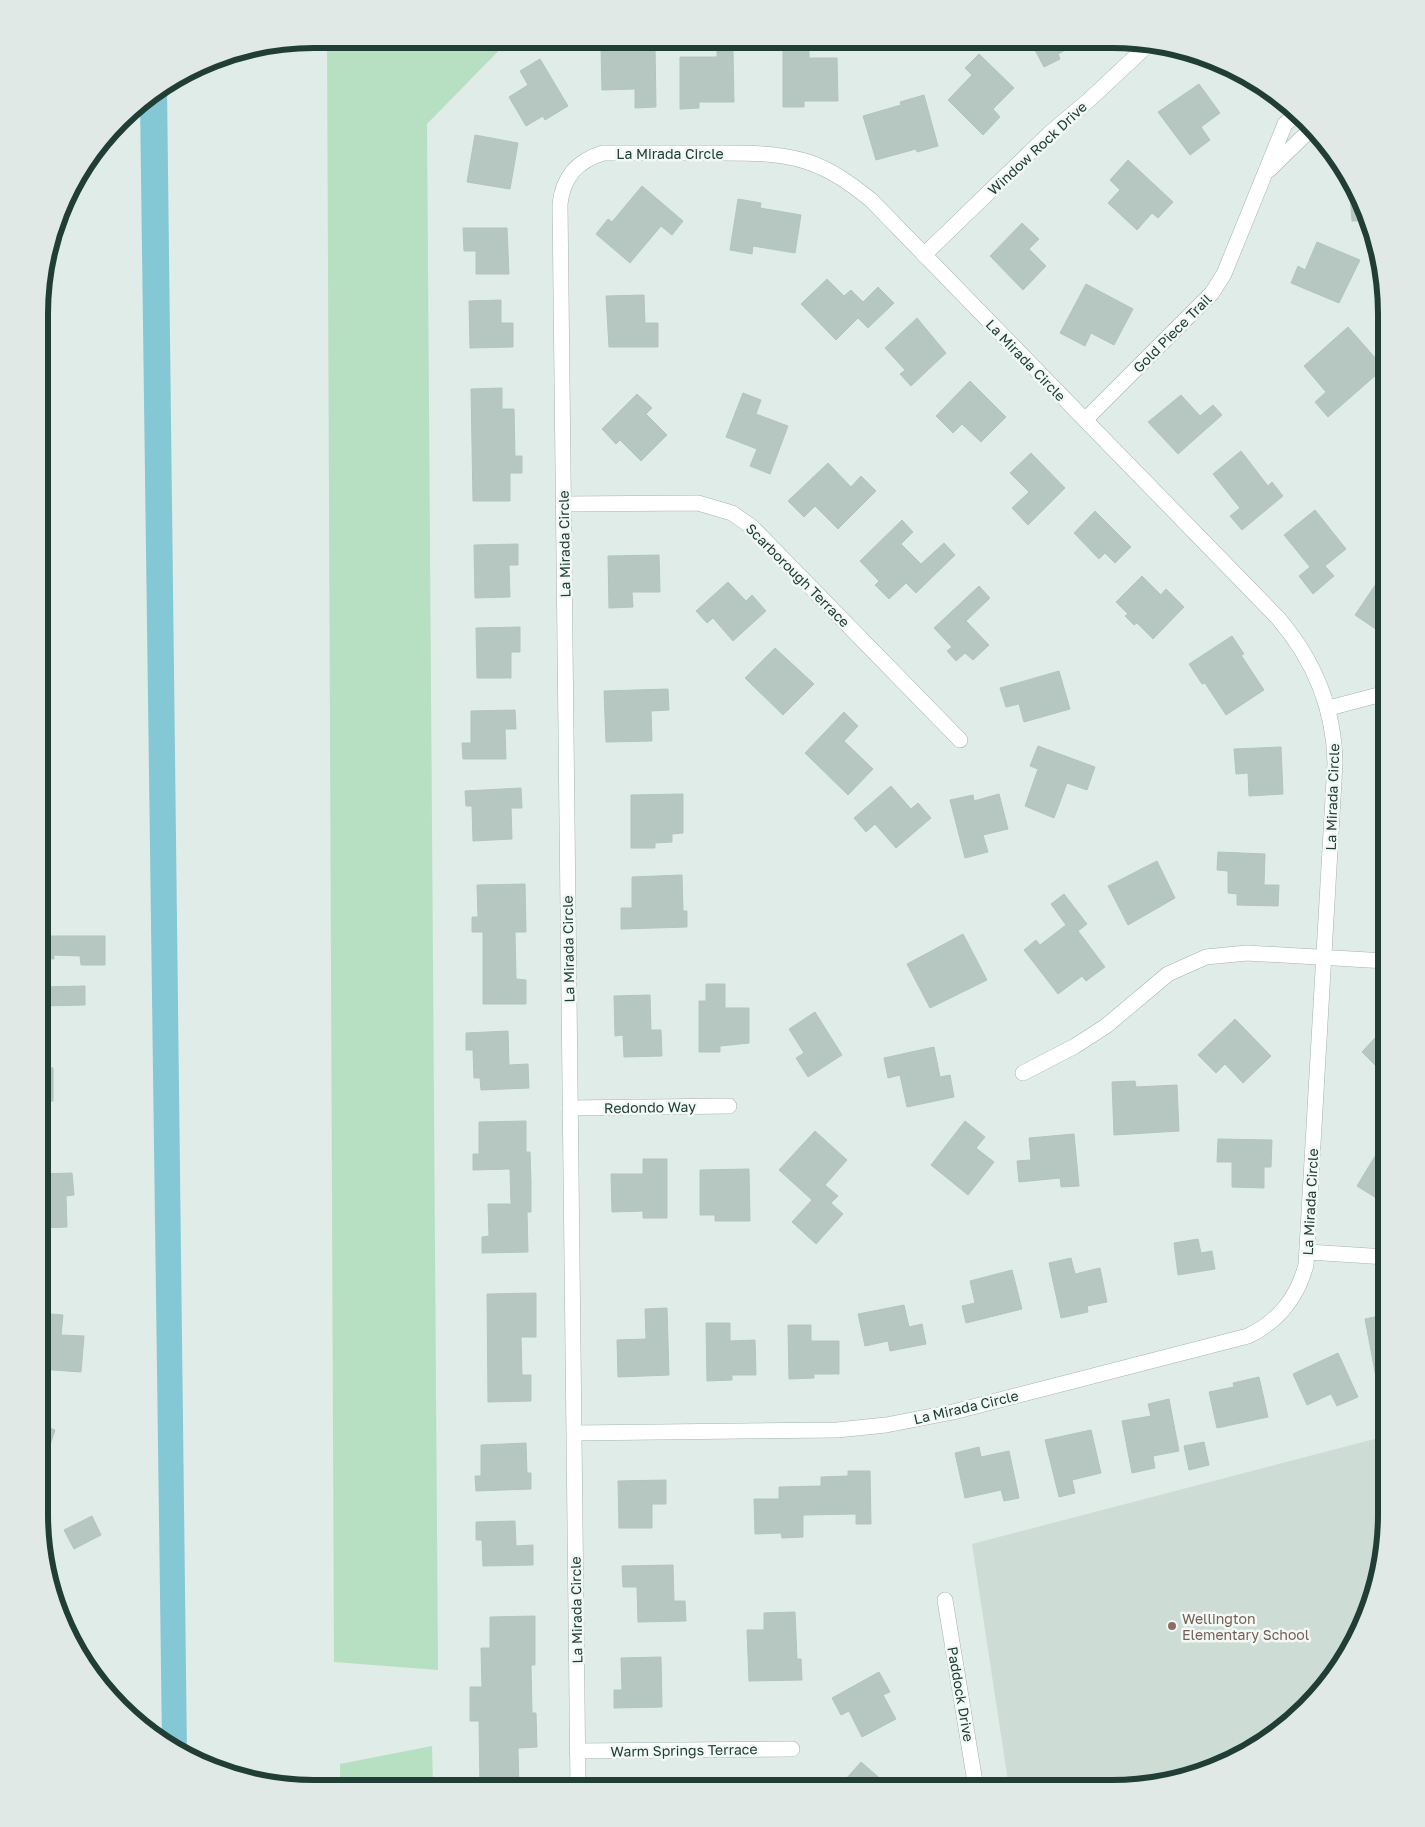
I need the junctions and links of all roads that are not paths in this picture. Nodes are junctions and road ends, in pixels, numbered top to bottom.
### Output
1 (1143, 50) edge
2 (1292, 118) edge
3 (1306, 132) edge
4 (1263, 176) junction
5 (924, 255) junction
6 (1085, 420) junction
7 (563, 504) junction
8 (1378, 695) edge
9 (1329, 708) junction
10 (960, 740) dead end
11 (1324, 958) junction
12 (1378, 961) edge
13 (1023, 1073) dead end
14 (729, 1106) dead end
15 (570, 1108) junction
16 (1308, 1252) junction
17 (1378, 1256) edge
18 (574, 1433) junction
19 (945, 1600) dead end
20 (792, 1748) dead end
21 (577, 1751) junction
22 (578, 1780) edge
23 (975, 1780) edge

1 - 5 street, Window Rock Drive
2 - 4 street, Gold Piece Trail
3 - 4 street, Gold Piece Trail
4 - 6 street, Gold Piece Trail
5 - 6 street, La Mirada Circle
5 - 7 street, La Mirada Circle
6 - 9 street, La Mirada Circle
7 - 10 street, Scarborough Terrace
7 - 15 street, La Mirada Circle
8 - 9 street
9 - 11 street, La Mirada Circle
11 - 12 street
11 - 13 street
11 - 16 street, La Mirada Circle
14 - 15 street, Redondo Way
15 - 18 street, La Mirada Circle
16 - 17 street
16 - 18 street, La Mirada Circle
18 - 21 street, La Mirada Circle
19 - 23 street, Paddock Drive
20 - 21 street, Warm Springs Terrace
21 - 22 street, La Mirada Circle

